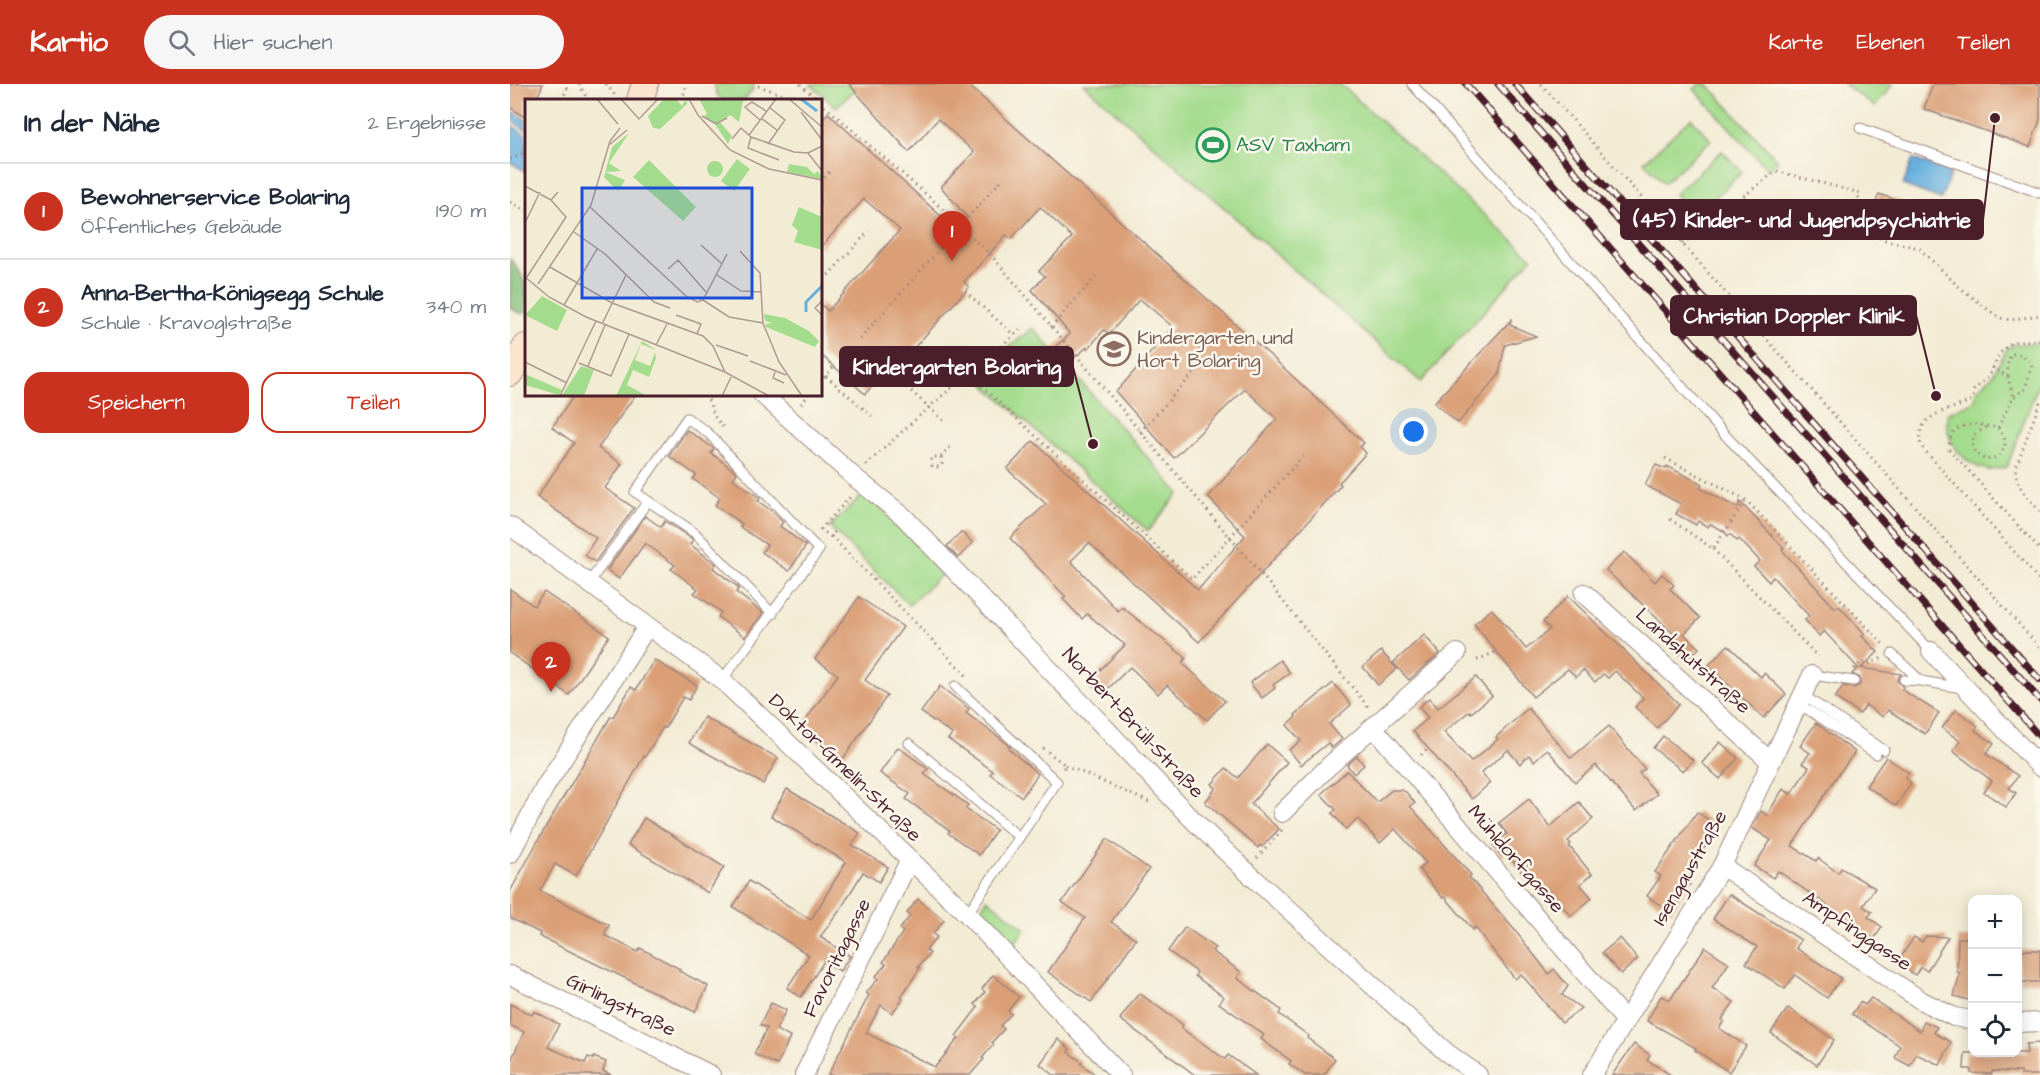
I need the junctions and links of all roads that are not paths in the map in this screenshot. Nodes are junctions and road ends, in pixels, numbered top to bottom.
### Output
1 (645, 84) edge
2 (1412, 84) edge
3 (629, 99) edge
4 (1860, 128) dead end
5 (2040, 193) edge
6 (525, 349) edge
7 (510, 373) edge
8 (764, 396) edge
9 (648, 501) junction
10 (510, 526) edge
11 (588, 584) junction
12 (1584, 592) dead end
13 (773, 614) junction
14 (647, 627) junction
15 (1931, 651) joint
16 (1457, 653) dead end
17 (1892, 654) road end
18 (1812, 675) joint
19 (1852, 676) road end
20 (1904, 680) dead end
21 (722, 681) junction
22 (1922, 681) junction
23 (955, 686) dead end
24 (1967, 689) junction
25 (1801, 699) junction
26 (1377, 724) junction
27 (909, 743) dead end
28 (1880, 752) dead end
29 (1771, 762) junction
30 (2040, 767) edge
31 (1282, 813) road end
32 (1019, 837) junction
33 (510, 854) edge
34 (909, 861) junction
35 (1722, 866) junction
36 (967, 914) junction
37 (510, 975) edge
38 (1968, 1019) edge
39 (1625, 1020) junction
40 (2040, 1022) edge
41 (2022, 1023) edge
42 (711, 1075) edge
43 (804, 1075) edge
44 (1121, 1075) edge
45 (1478, 1075) edge
46 (1592, 1075) edge

1 - 3 street
2 - 15 lane
4 - 5 lane
6 - 7 street
8 - 45 street, Norbert-Brüll-Straße
9 - 11 lane
9 - 13 lane
9 - 13 lane
10 - 11 street, Doktor-Gmelin-Straße
11 - 14 street, Doktor-Gmelin-Straße
12 - 29 street, Landshutstraße
13 - 21 lane
14 - 21 street, Doktor-Gmelin-Straße
14 - 33 street
15 - 24 street
16 - 26 street
17 - 22 lane
18 - 19 lane
18 - 25 street, Isengaustraße
20 - 22 lane
21 - 34 street, Doktor-Gmelin-Straße
22 - 24 lane
23 - 32 lane
24 - 30 street
25 - 28 lane
25 - 29 street, Isengaustraße
26 - 31 street
26 - 39 street, Mühldorfgasse
27 - 32 lane
29 - 35 street, Isengaustraße
32 - 36 lane
34 - 36 street, Doktor-Gmelin-Straße
34 - 43 street, Favoritagasse
35 - 38 street, Ampfinggasse
35 - 39 street, Isengaustraße
36 - 44 street, Doktor-Gmelin-Straße
37 - 42 street, Girlingstraße
39 - 46 street, Isengaustraße
40 - 41 street

